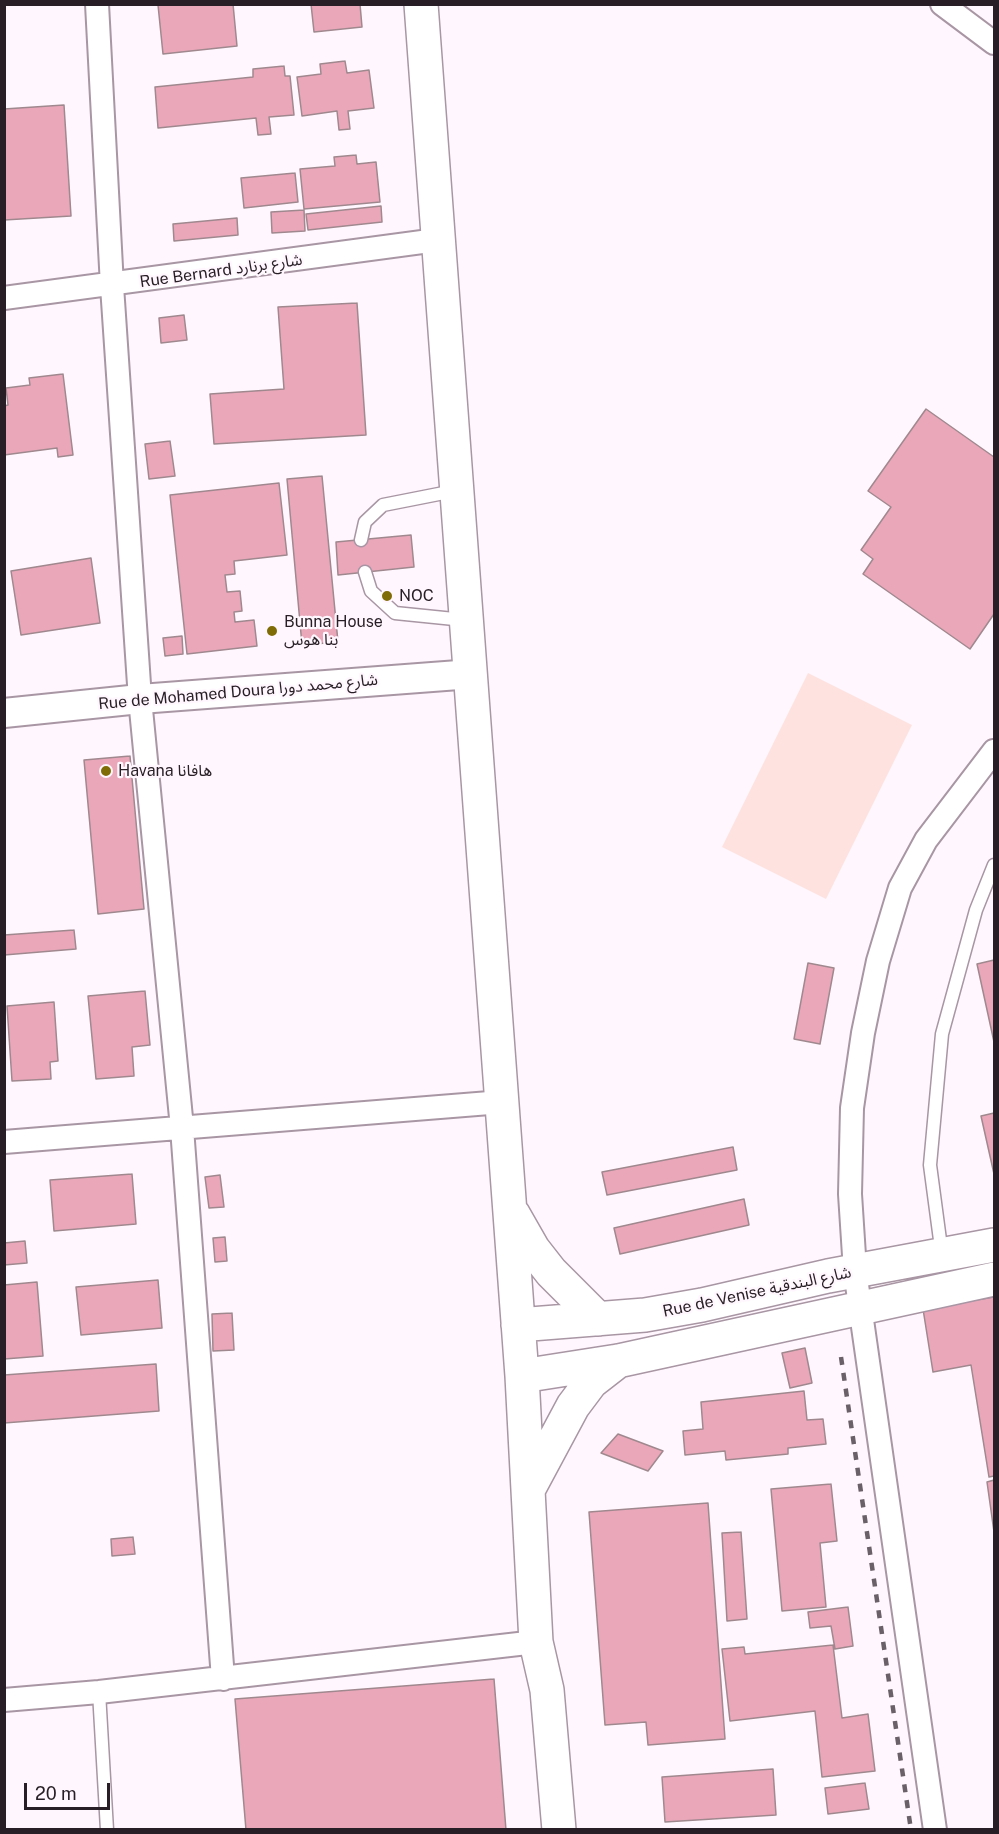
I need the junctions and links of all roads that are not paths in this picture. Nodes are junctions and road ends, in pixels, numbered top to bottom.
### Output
1 (97, 4) edge
2 (421, 4) edge
3 (942, 4) edge
4 (994, 43) edge
5 (437, 240) junction
6 (112, 286) junction
7 (4, 298) edge
8 (457, 490) junction
9 (361, 540) dead end
10 (365, 572) dead end
11 (468, 621) junction
12 (472, 674) junction
13 (140, 699) junction
14 (4, 713) edge
15 (994, 751) edge
16 (994, 865) edge
17 (502, 1102) junction
18 (182, 1128) junction
19 (4, 1142) edge
20 (509, 1208) junction
21 (994, 1245) edge
22 (855, 1271) junction
23 (944, 1273) junction
24 (994, 1279) edge
25 (859, 1307) junction
26 (598, 1318) junction
27 (518, 1325) junction
28 (618, 1362) junction
29 (522, 1376) junction
30 (528, 1490) junction
31 (536, 1646) junction
32 (223, 1679) junction
33 (99, 1692) junction
34 (4, 1700) edge
35 (106, 1830) edge
36 (537, 1830) edge
37 (559, 1830) edge
38 (935, 1830) edge

1 - 6 street
2 - 5 main road
3 - 4 street
5 - 6 street, Rue Bernard شارع برنارد
5 - 8 main road
6 - 7 street, Rue Bernard شارع برنارد
6 - 13 street
8 - 9 lane
8 - 11 main road
10 - 11 lane
11 - 12 main road
12 - 13 street, Rue de Mohamed Doura شارع محمد دورا
12 - 17 main road
13 - 14 street, Rue de Mohamed Doura شارع محمد دورا
13 - 18 street
15 - 22 street
16 - 23 lane
17 - 18 street
17 - 20 main road
18 - 19 street
18 - 32 street
20 - 26 main road
20 - 27 main road
21 - 23 main road, Rue de Venise شارع البندقية
22 - 23 main road, Rue de Venise شارع البندقية
22 - 25 street
22 - 26 main road, Rue de Venise شارع البندقية
23 - 24 main road, Rue de Venise شارع البندقية
23 - 25 main road, Rue de Venise شارع البندقية
25 - 28 main road, Rue de Venise شارع البندقية
25 - 38 street
26 - 27 main road, Rue de Venise شارع البندقية
27 - 29 main road
28 - 29 main road, Rue de Venise شارع البندقية
28 - 30 main road
29 - 30 main road
30 - 31 main road
31 - 32 street
31 - 36 main road
31 - 37 main road
32 - 33 street
33 - 34 street
33 - 35 lane

